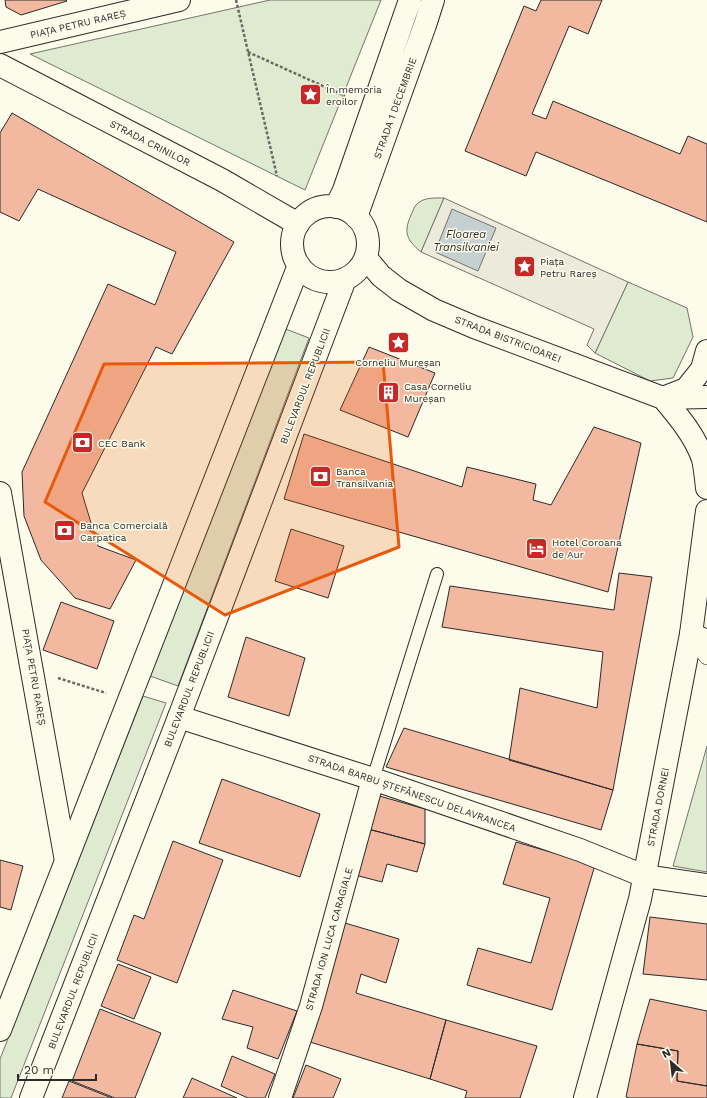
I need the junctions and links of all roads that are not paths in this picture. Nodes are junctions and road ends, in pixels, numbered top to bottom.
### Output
1 (179, 0) edge
2 (410, 0) edge
3 (433, 0) edge
4 (0, 42) edge
5 (0, 65) edge
6 (336, 207) junction
7 (356, 217) junction
8 (298, 224) junction
9 (366, 258) junction
10 (299, 265) junction
11 (345, 279) junction
12 (707, 351) edge
13 (707, 397) edge
14 (663, 398) junction
15 (707, 488) edge
16 (0, 493) edge
17 (707, 511) edge
18 (438, 574) dead end
19 (699, 637) edge
20 (707, 656) edge
21 (179, 716) junction
22 (373, 779) junction
23 (66, 861) junction
24 (644, 876) junction
25 (707, 885) edge
26 (0, 1030) edge
27 (31, 1098) edge
28 (280, 1098) edge
29 (585, 1098) edge

1 - 4 street, PIAȚA PETRU RAREȘ
2 - 6 street, STRADA 1 DECEMBRIE
3 - 7 street, STRADA 1 DECEMBRIE
5 - 8 street, STRADA CRINILOR
6 - 7 street
6 - 8 street
7 - 9 street
8 - 10 street
9 - 11 street
9 - 14 street, STRADA BISTRICIOAREI
10 - 11 street
10 - 23 street
11 - 21 street, BULEVARDUL REPUBLICII
12 - 14 street
13 - 14 street, STRADA BISTRICIOAREI
14 - 15 street, STRADA BISTRICIOAREI
16 - 23 street, PIAȚA PETRU RAREȘ
17 - 19 street, STRADA DORNEI
18 - 22 lane
19 - 20 street
19 - 24 street, STRADA DORNEI
21 - 22 street, STRADA BARBU ȘTEFĂNESCU DELAVRANCEA
21 - 27 street, BULEVARDUL REPUBLICII
22 - 24 street, STRADA BARBU ȘTEFĂNESCU DELAVRANCEA
22 - 28 street, STRADA ION LUCA CARAGIALE
23 - 26 street
24 - 25 street, STRADA BARBU ȘTEFĂNESCU DELAVRANCEA
24 - 29 street, STRADA DORNEI

